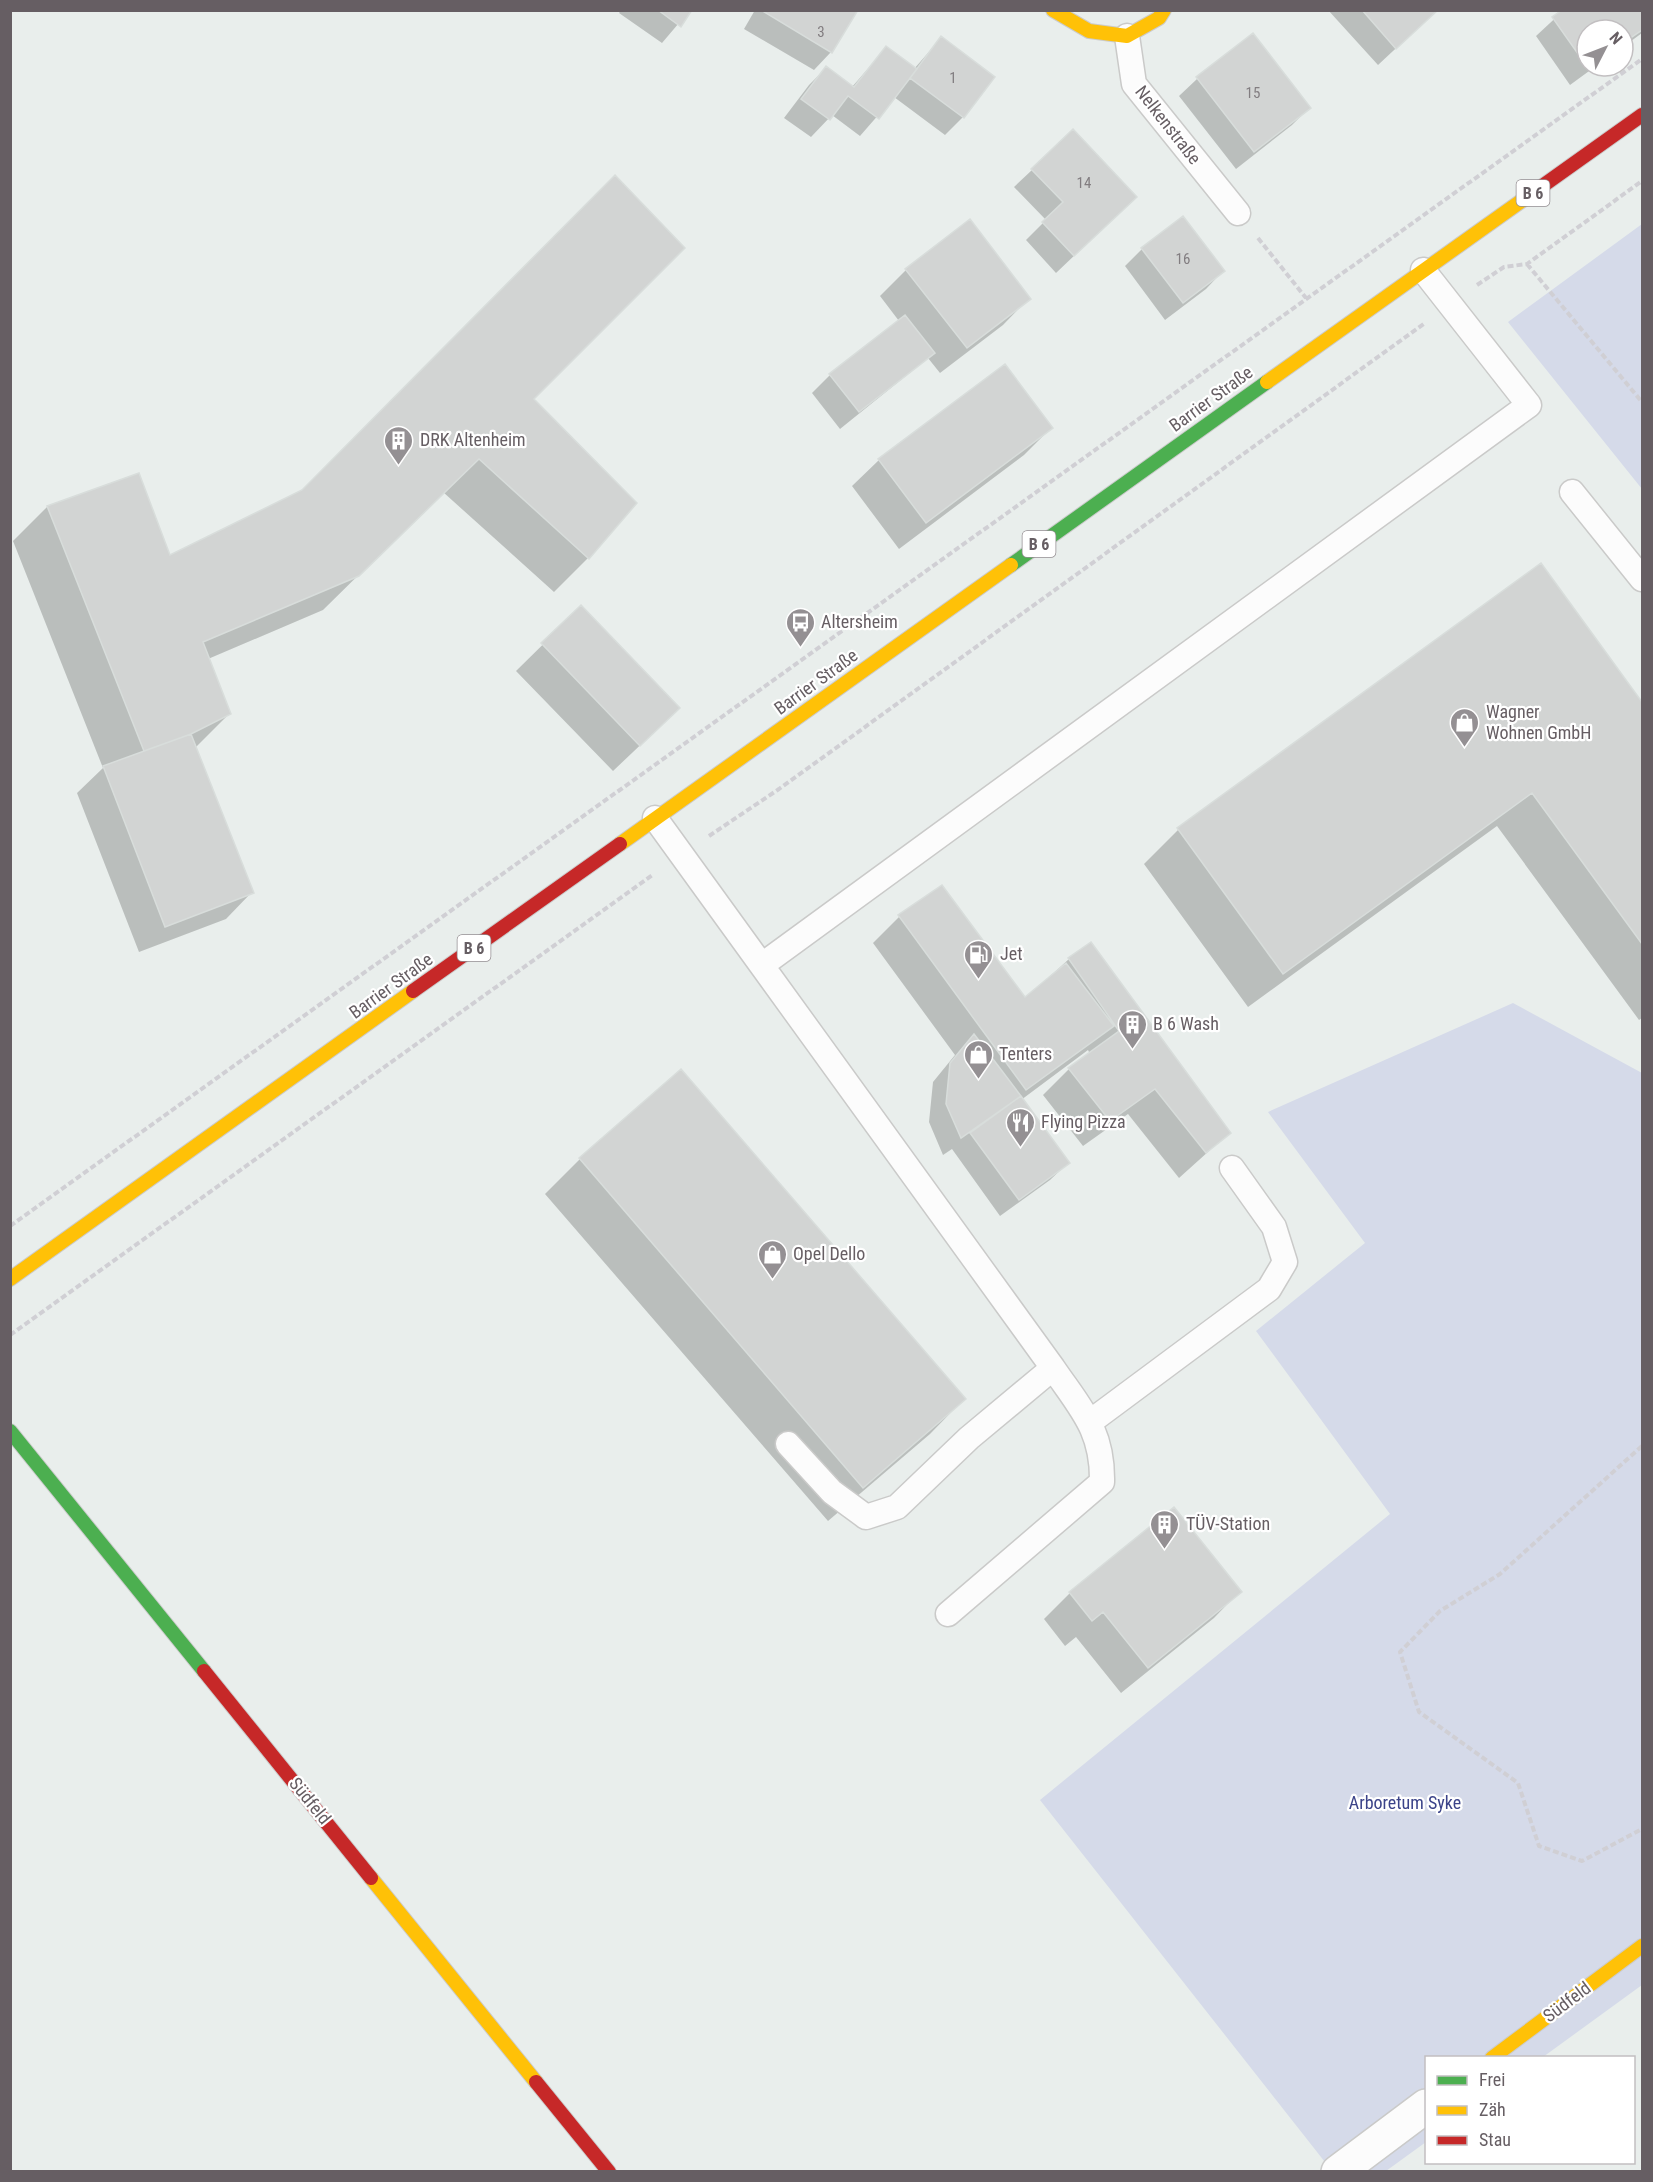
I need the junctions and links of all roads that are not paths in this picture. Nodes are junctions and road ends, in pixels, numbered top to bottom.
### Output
1 (1053, 10) edge
2 (1164, 10) edge
3 (1127, 36) junction
4 (1642, 115) edge
5 (1238, 213) road end
6 (1423, 270) junction
7 (1572, 492) dead end
8 (1642, 579) edge
9 (655, 818) junction
10 (762, 965) junction
11 (1232, 1168) dead end
12 (10, 1279) edge
13 (1053, 1368) junction
14 (1090, 1422) junction
15 (10, 1431) edge
16 (788, 1444) dead end
17 (948, 1614) dead end
18 (1642, 1946) edge
19 (1495, 2056) edge
20 (1425, 2107) edge
21 (609, 2172) edge
22 (1338, 2172) edge

1 - 3 main road
2 - 3 main road
3 - 5 lane, Nelkenstraße
4 - 6 main road, Barrier Straße / B 6
6 - 9 main road, Barrier Straße / B 6
6 - 10 lane
7 - 8 lane
9 - 10 lane
9 - 12 main road, Barrier Straße / B 6
10 - 13 lane
11 - 14 lane
13 - 14 lane
13 - 16 lane
14 - 17 lane
15 - 21 main road, Südfeld
18 - 19 main road, Südfeld
20 - 22 street

